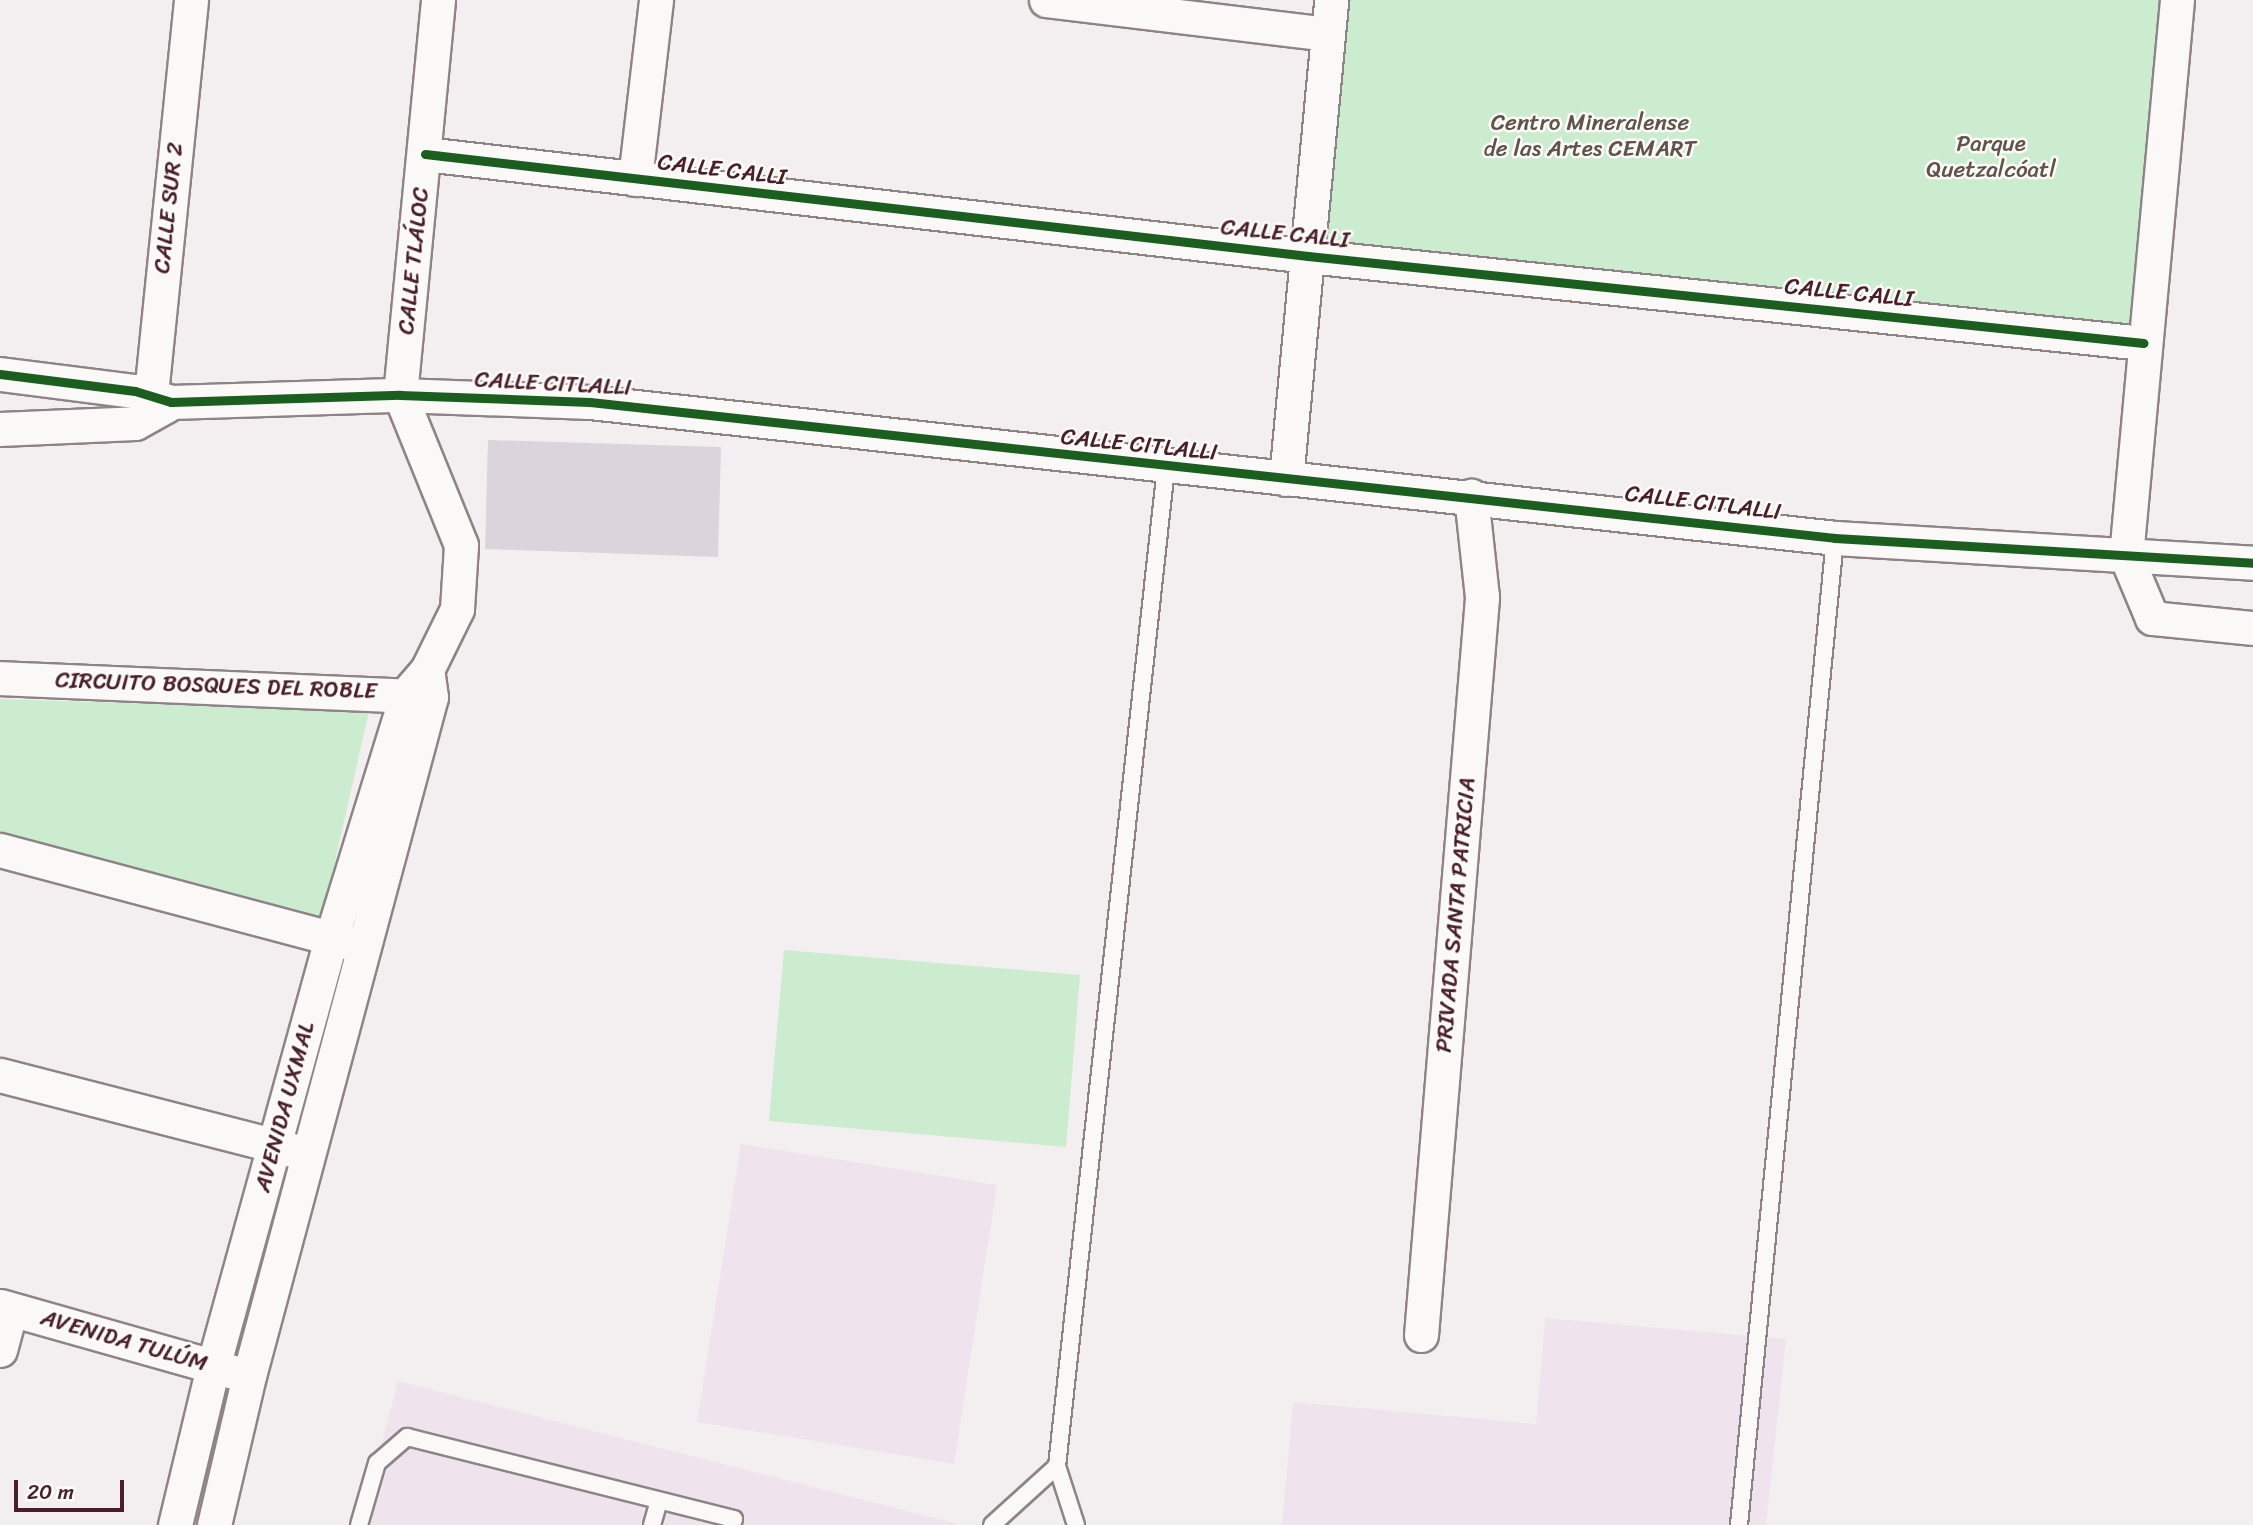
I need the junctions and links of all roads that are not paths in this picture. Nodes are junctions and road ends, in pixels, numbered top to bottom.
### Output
1 (191, 0) edge
2 (438, 0) edge
3 (656, 0) edge
4 (1046, 0) edge
5 (1331, 0) edge
6 (2177, 0) edge
7 (1327, 34) junction
8 (425, 154) junction
9 (635, 179) junction
10 (1308, 256) junction
11 (2143, 343) junction
12 (0, 374) edge
13 (400, 395) junction
14 (156, 404) junction
15 (0, 429) edge
16 (1166, 468) junction
17 (1286, 479) junction
18 (1471, 496) junction
19 (1835, 538) junction
20 (2126, 556) junction
21 (2253, 562) edge
22 (2253, 628) edge
23 (0, 678) edge
24 (422, 687) junction
25 (0, 850) edge
26 (331, 939) junction
27 (365, 947) junction
28 (0, 1075) edge
29 (274, 1146) junction
30 (309, 1154) junction
31 (6, 1307) edge
32 (1421, 1335) dead end
33 (0, 1350) edge
34 (213, 1367) junction
35 (249, 1376) junction
36 (1057, 1466) junction
37 (659, 1501) junction
38 (175, 1525) edge
39 (214, 1525) edge
40 (359, 1525) edge
41 (652, 1525) edge
42 (732, 1525) edge
43 (992, 1525) edge
44 (1076, 1525) edge
45 (1739, 1525) edge

1 - 14 street, CALLE SUR 2
2 - 8 street, CALLE TLÁLOC
3 - 9 street
4 - 7 street
5 - 7 street
6 - 11 street
7 - 10 street
8 - 9 street, CALLE CALLI
8 - 13 street, CALLE TLÁLOC
9 - 10 street, CALLE CALLI
10 - 11 street, CALLE CALLI
10 - 17 street
11 - 20 street
12 - 14 street
13 - 14 street, CALLE CITLALLI
13 - 16 street, CALLE CITLALLI
13 - 24 street
14 - 15 street
16 - 17 street, CALLE CITLALLI
16 - 36 lane
17 - 18 street, CALLE CITLALLI
18 - 19 street, CALLE CITLALLI
18 - 32 street, PRIVADA SANTA PATRICIA
19 - 20 street, CALLE CITLALLI
19 - 45 lane
20 - 21 street, CALLE CITLALLI
20 - 22 street
23 - 24 street, CIRCUITO BOSQUES DEL ROBLE
24 - 26 street, AVENIDA UXMAL
24 - 27 street, AVENIDA UXMAL
25 - 26 street
26 - 27 street
26 - 29 street, AVENIDA UXMAL
27 - 30 street, AVENIDA UXMAL
28 - 29 street
29 - 30 street
29 - 34 street, AVENIDA UXMAL
30 - 35 street, AVENIDA UXMAL
31 - 33 street
31 - 34 street, AVENIDA TULÚM
34 - 35 street, AVENIDA TULÚM
34 - 38 street, AVENIDA UXMAL
35 - 39 street, AVENIDA UXMAL
36 - 43 lane
36 - 44 lane
37 - 40 lane
37 - 41 lane
37 - 42 lane

